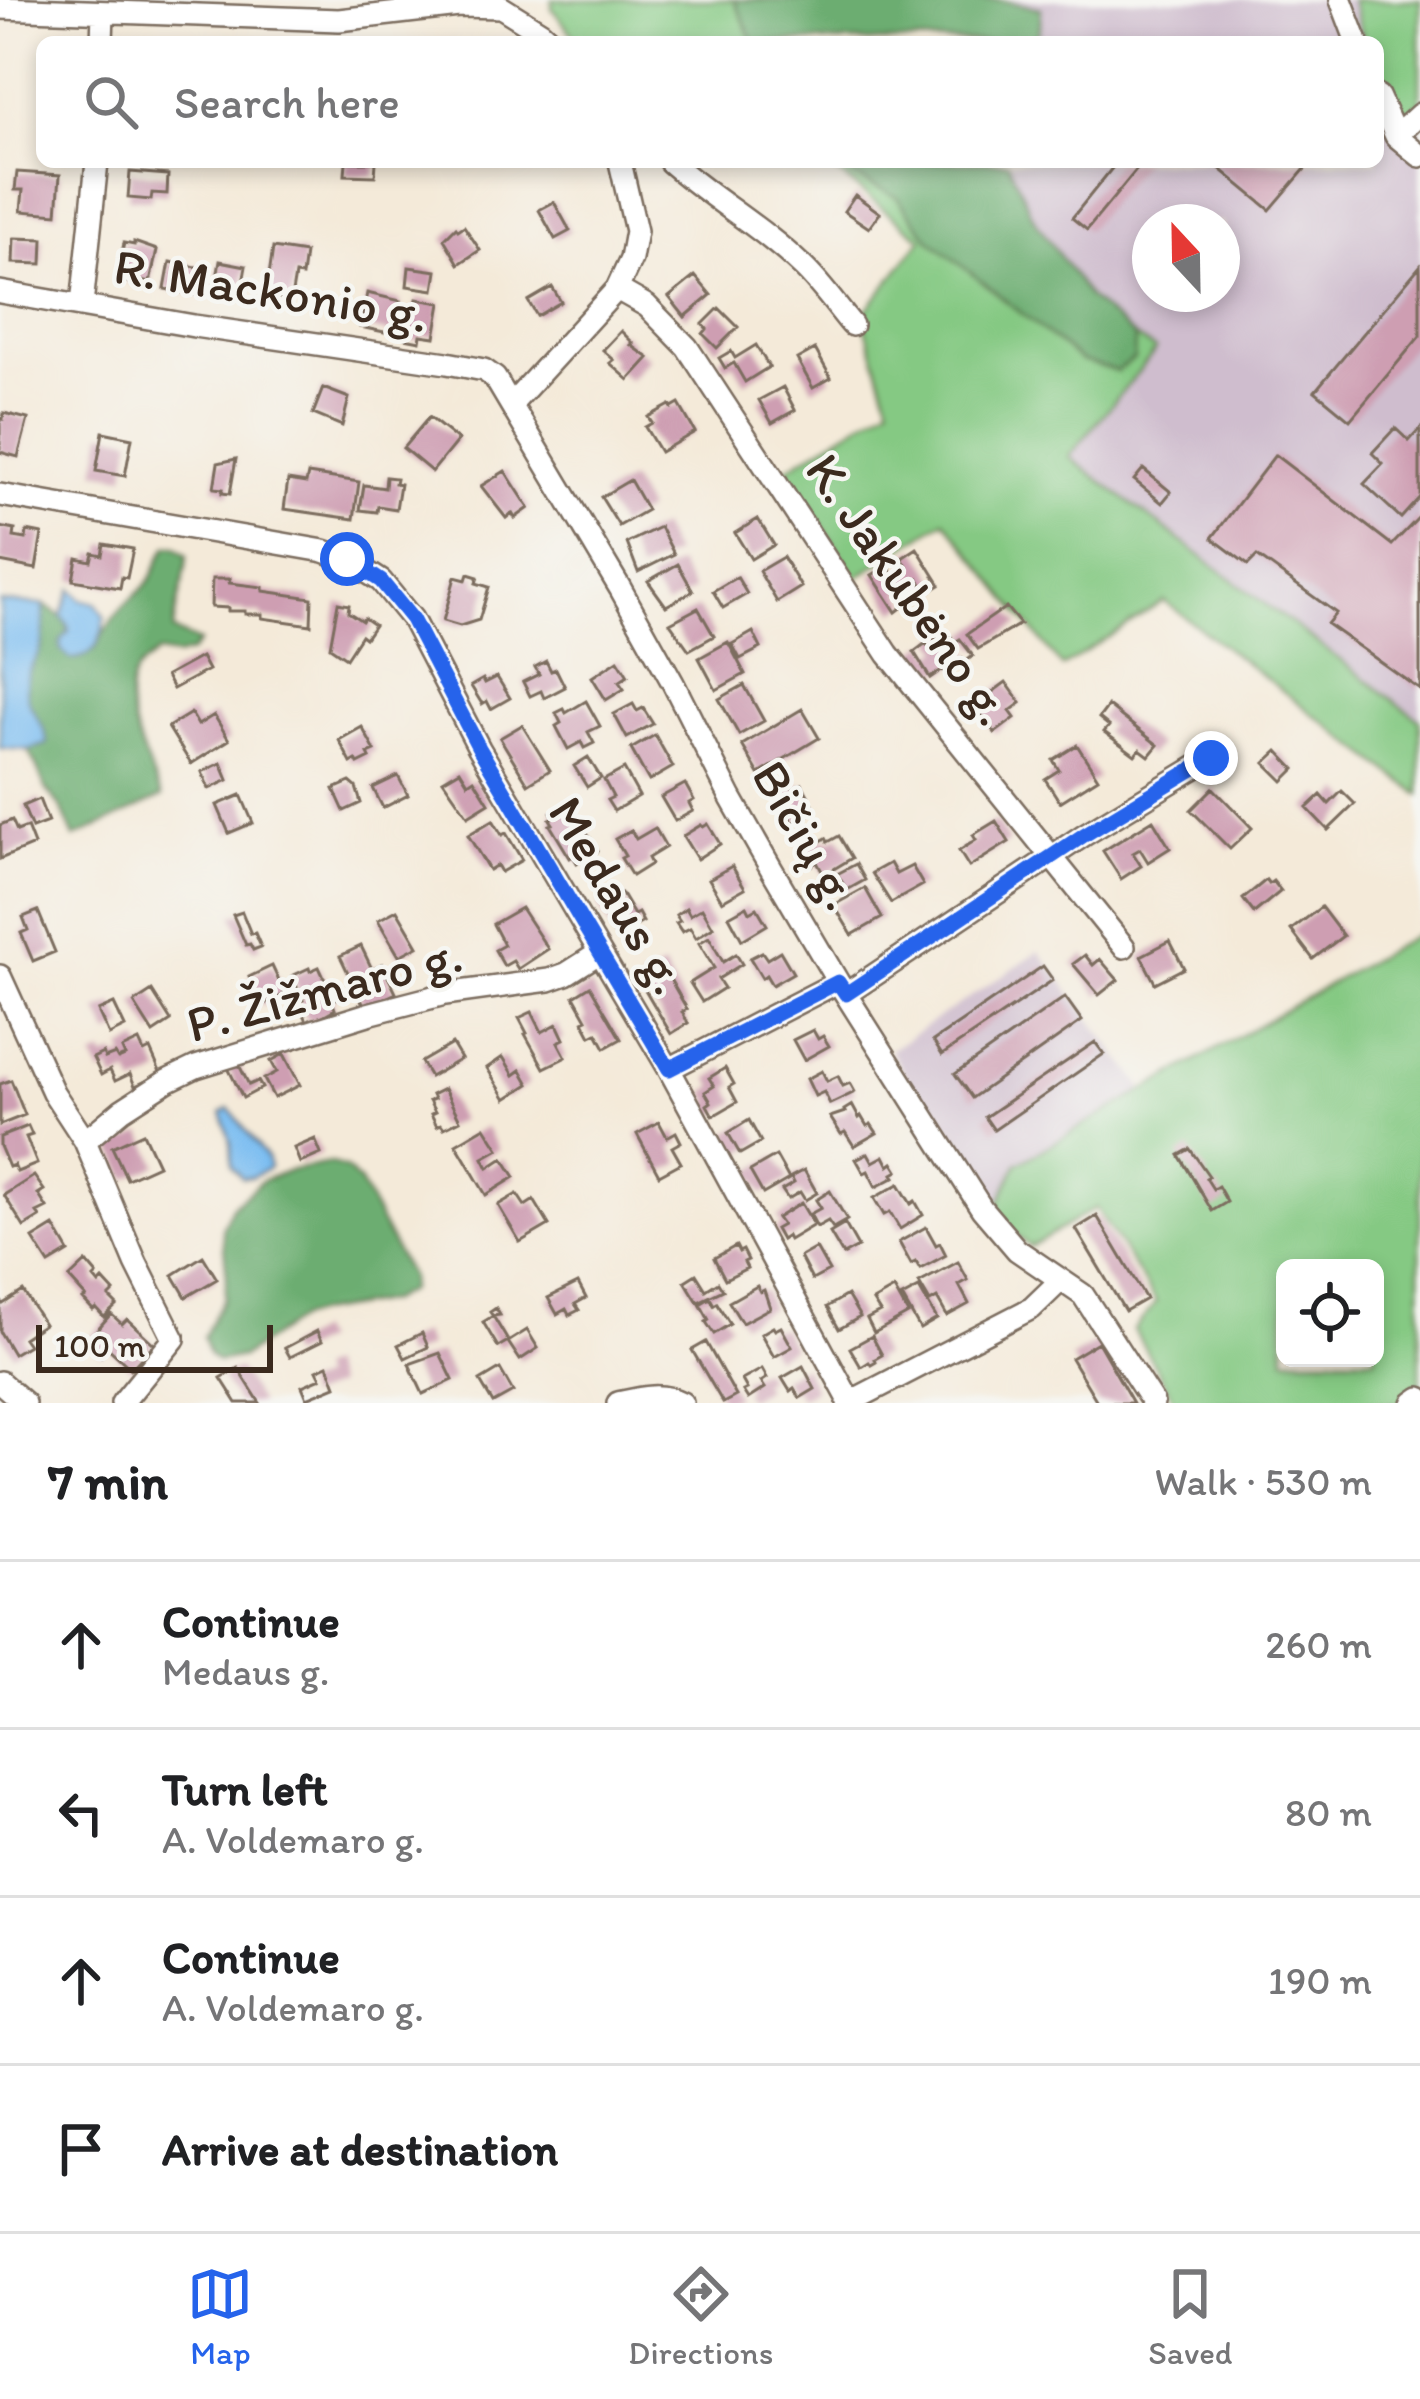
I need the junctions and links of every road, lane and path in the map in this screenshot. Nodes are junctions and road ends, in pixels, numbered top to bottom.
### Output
1 (1341, 0) edge
2 (503, 3) edge
3 (0, 8) edge
4 (96, 8) edge
5 (545, 36) edge
6 (1355, 36) edge
7 (1384, 109) edge
8 (1420, 114) edge
9 (1396, 136) junction
10 (1420, 156) edge
11 (96, 168) edge
12 (621, 168) edge
13 (677, 168) edge
14 (617, 289) junction
15 (0, 292) edge
16 (82, 305) junction
17 (851, 325) dead end
18 (511, 404) junction
19 (0, 495) edge
20 (1211, 758) dead end
21 (1052, 857) junction
22 (1124, 947) dead end
23 (599, 953) junction
24 (0, 976) edge
25 (842, 988) junction
26 (669, 1069) junction
27 (85, 1141) junction
28 (1060, 1281) junction
29 (0, 1382) edge
30 (24, 1403) edge
31 (122, 1403) edge
32 (618, 1403) edge
33 (682, 1403) edge
34 (850, 1403) edge
35 (1153, 1403) edge

1 - 6 street
2 - 4 street
2 - 5 street
3 - 4 street
7 - 9 street
8 - 9 street
9 - 10 street
11 - 16 street
12 - 14 street
13 - 17 street
14 - 18 street
14 - 21 street, K. Jakubėno g.
15 - 16 street, R. Mackonio g.
16 - 18 street, R. Mackonio g.
18 - 25 street, Bičių g.
19 - 23 street, Medaus g.
20 - 21 street
21 - 22 street, K. Jakubėno g.
21 - 25 street
23 - 26 street, Medaus g.
23 - 27 street, P. Žižmaro g.
24 - 27 street
25 - 26 street
25 - 28 street, Bičių g.
26 - 34 street, Medaus g.
27 - 31 street
28 - 34 street
28 - 35 street, Bičių g.
29 - 30 street
32 - 33 street

